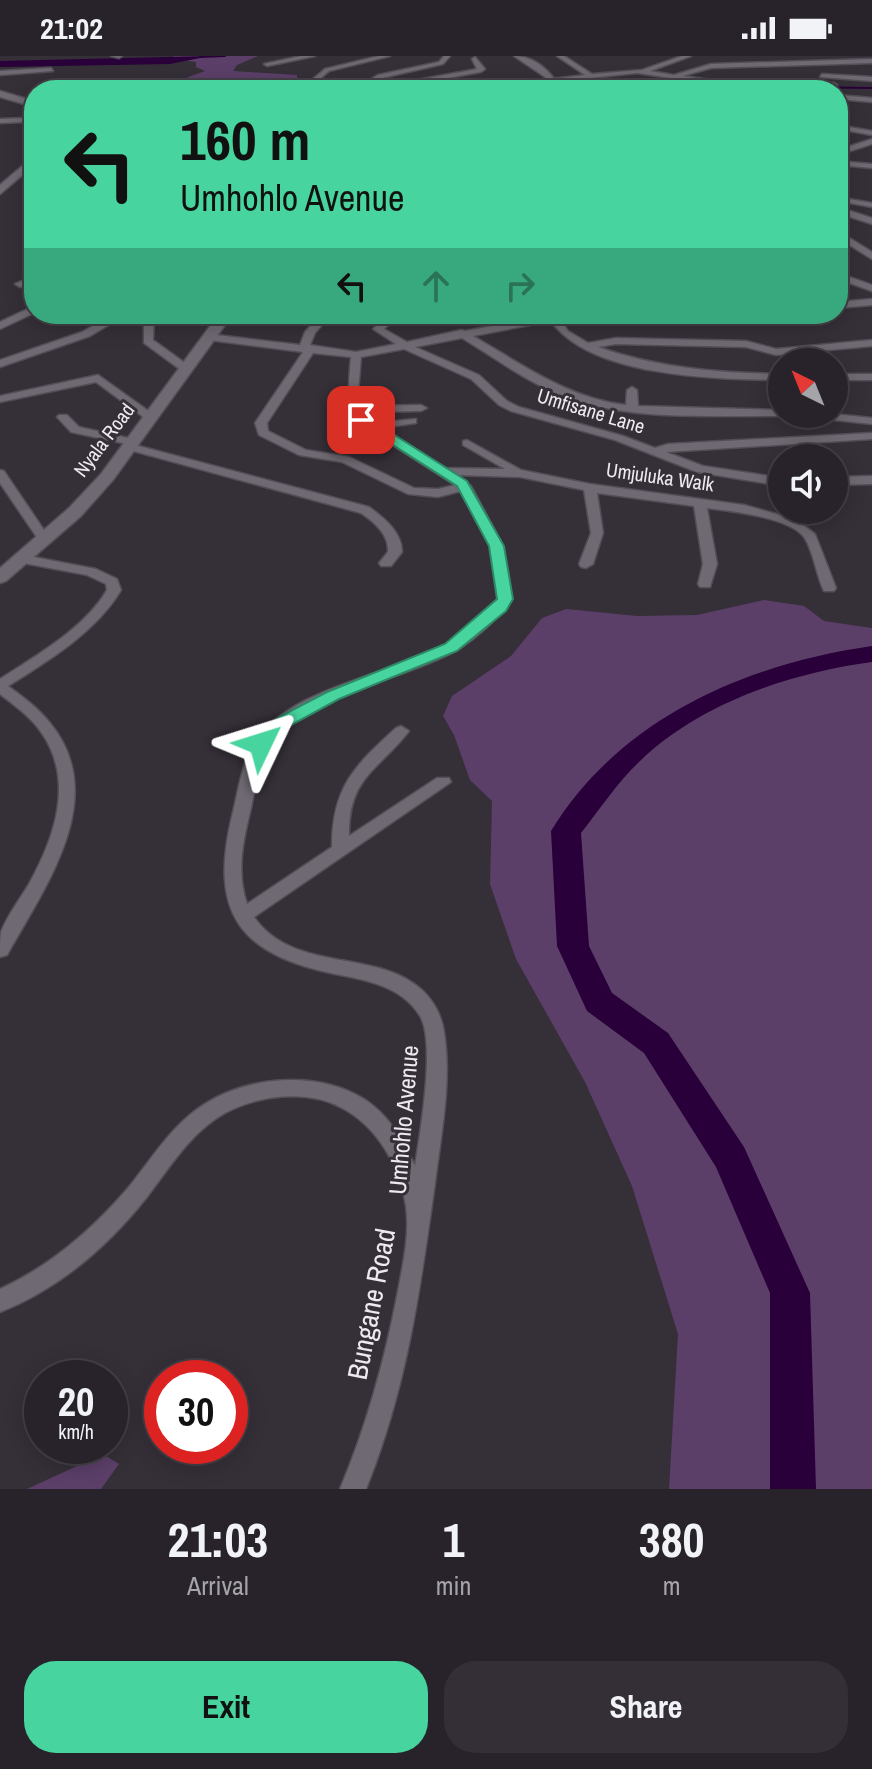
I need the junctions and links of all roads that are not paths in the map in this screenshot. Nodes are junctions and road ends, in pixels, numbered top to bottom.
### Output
1 (312, 56) edge
2 (387, 56) edge
3 (447, 56) edge
4 (518, 56) edge
5 (560, 56) edge
6 (688, 56) edge
7 (764, 56) edge
8 (854, 56) edge
9 (707, 58) dead end
10 (475, 59) dead end
11 (872, 61) edge
12 (846, 63) junction
13 (267, 64) dead end
14 (757, 65) junction
15 (728, 66) junction
16 (51, 70) dead end
17 (642, 71) junction
18 (0, 73) edge
19 (770, 74) dead end
20 (590, 75) junction
21 (811, 75) dead end
22 (674, 77) junction
23 (872, 79) edge
24 (316, 80) edge
25 (369, 80) edge
26 (425, 80) edge
27 (549, 80) edge
28 (572, 80) edge
29 (669, 80) edge
30 (691, 80) edge
31 (0, 94) edge
32 (848, 98) edge
33 (872, 100) edge
34 (24, 101) edge
35 (24, 120) edge
36 (0, 121) edge
37 (848, 129) edge
38 (872, 133) edge
39 (872, 141) edge
40 (848, 149) edge
41 (848, 164) edge
42 (872, 166) edge
43 (24, 168) edge
44 (0, 191) edge
45 (848, 193) edge
46 (872, 194) edge
47 (848, 201) edge
48 (872, 205) edge
49 (848, 213) edge
50 (872, 221) edge
51 (848, 239) edge
52 (868, 248) edge
53 (872, 256) edge
54 (869, 275) dead end
55 (848, 279) edge
56 (856, 281) junction
57 (24, 283) edge
58 (20, 284) dead end
59 (872, 288) edge
60 (872, 302) edge
61 (848, 304) edge
62 (24, 314) edge
63 (104, 324) edge
64 (149, 324) edge
65 (219, 324) edge
66 (317, 324) edge
67 (382, 324) edge
68 (478, 324) edge
69 (478, 324) edge
70 (523, 324) edge
71 (560, 324) edge
72 (0, 326) edge
73 (461, 333) junction
74 (209, 337) junction
75 (872, 343) edge
76 (404, 345) junction
77 (588, 346) junction
78 (308, 348) junction
79 (356, 355) junction
80 (0, 364) edge
81 (185, 368) junction
82 (768, 376) edge
83 (848, 377) edge
84 (872, 377) edge
85 (632, 390) dead end
86 (660, 395) dead end
87 (0, 399) edge
88 (632, 407) junction
89 (421, 408) dead end
90 (356, 409) junction
91 (656, 409) junction
92 (768, 413) edge
93 (63, 417) dead end
94 (150, 417) junction
95 (848, 418) edge
96 (412, 421) dead end
97 (872, 421) edge
98 (368, 427) junction
99 (872, 436) edge
100 (467, 443) dead end
101 (132, 444) junction
102 (653, 452) junction
103 (444, 471) junction
104 (520, 473) junction
105 (0, 474) edge
106 (768, 480) edge
107 (872, 480) edge
108 (848, 481) edge
109 (465, 486) junction
110 (590, 488) junction
111 (700, 503) junction
112 (44, 539) junction
113 (23, 559) junction
114 (386, 563) dead end
115 (586, 564) dead end
116 (0, 577) edge
117 (705, 584) dead end
118 (829, 588) dead end
119 (0, 686) edge
120 (401, 731) dead end
121 (443, 782) dead end
122 (341, 849) junction
123 (242, 916) junction
124 (0, 950) edge
125 (418, 1225) junction
126 (0, 1301) edge
127 (353, 1489) edge

1 - 13 street
2 - 24 street
3 - 25 street
4 - 27 street
5 - 20 street
6 - 17 street
7 - 14 street
8 - 12 street
9 - 15 street
10 - 26 street
11 - 12 street
12 - 14 street
14 - 15 street
14 - 19 street
15 - 22 street
16 - 18 street
17 - 20 street
17 - 22 street
20 - 28 street
21 - 23 street
22 - 29 street
22 - 30 street
31 - 34 street
32 - 33 street
35 - 36 street
37 - 38 street
39 - 40 street
41 - 42 street
43 - 44 street
45 - 46 street
47 - 48 street
49 - 50 street
51 - 52 street
52 - 53 street
54 - 56 street
55 - 56 street
56 - 59 street
57 - 58 street
60 - 61 street
62 - 72 street
63 - 80 street
64 - 81 street
65 - 74 street, Nyala Road
66 - 78 street
67 - 76 street
68 - 70 street
69 - 73 street
71 - 77 street
73 - 76 street
73 - 88 street
74 - 78 street
74 - 81 street, Nyala Road
75 - 77 street
76 - 79 street
76 - 102 street, Umfisane Lane
77 - 82 street
78 - 79 street
78 - 109 street
79 - 90 street
81 - 94 street, Nyala Road
83 - 84 street
85 - 88 street
86 - 91 street
87 - 94 street
88 - 91 street
89 - 90 street
90 - 98 street, Umhohlo Avenue
91 - 92 street
93 - 101 street
94 - 101 street, Nyala Road
95 - 97 street
96 - 98 street
98 - 103 street, Umhohlo Avenue
99 - 102 street
100 - 104 street
101 - 112 street, Nyala Road
101 - 114 street
102 - 106 street, Umfisane Lane
103 - 104 street, Umjuluka Walk
103 - 109 street, Umhohlo Avenue
104 - 110 street, Umjuluka Walk
105 - 112 street
107 - 108 street
109 - 123 street, Umhohlo Avenue
110 - 111 street, Umjuluka Walk
110 - 115 street
111 - 117 street
111 - 118 street, Umjuluka Walk
112 - 113 street, Nyala Road
113 - 116 street, Nyala Road
113 - 119 street
119 - 124 street
120 - 122 street
121 - 122 street
122 - 123 street
123 - 125 street, Umhohlo Avenue
125 - 126 street, Bungane Road
125 - 127 street, Bungane Road

